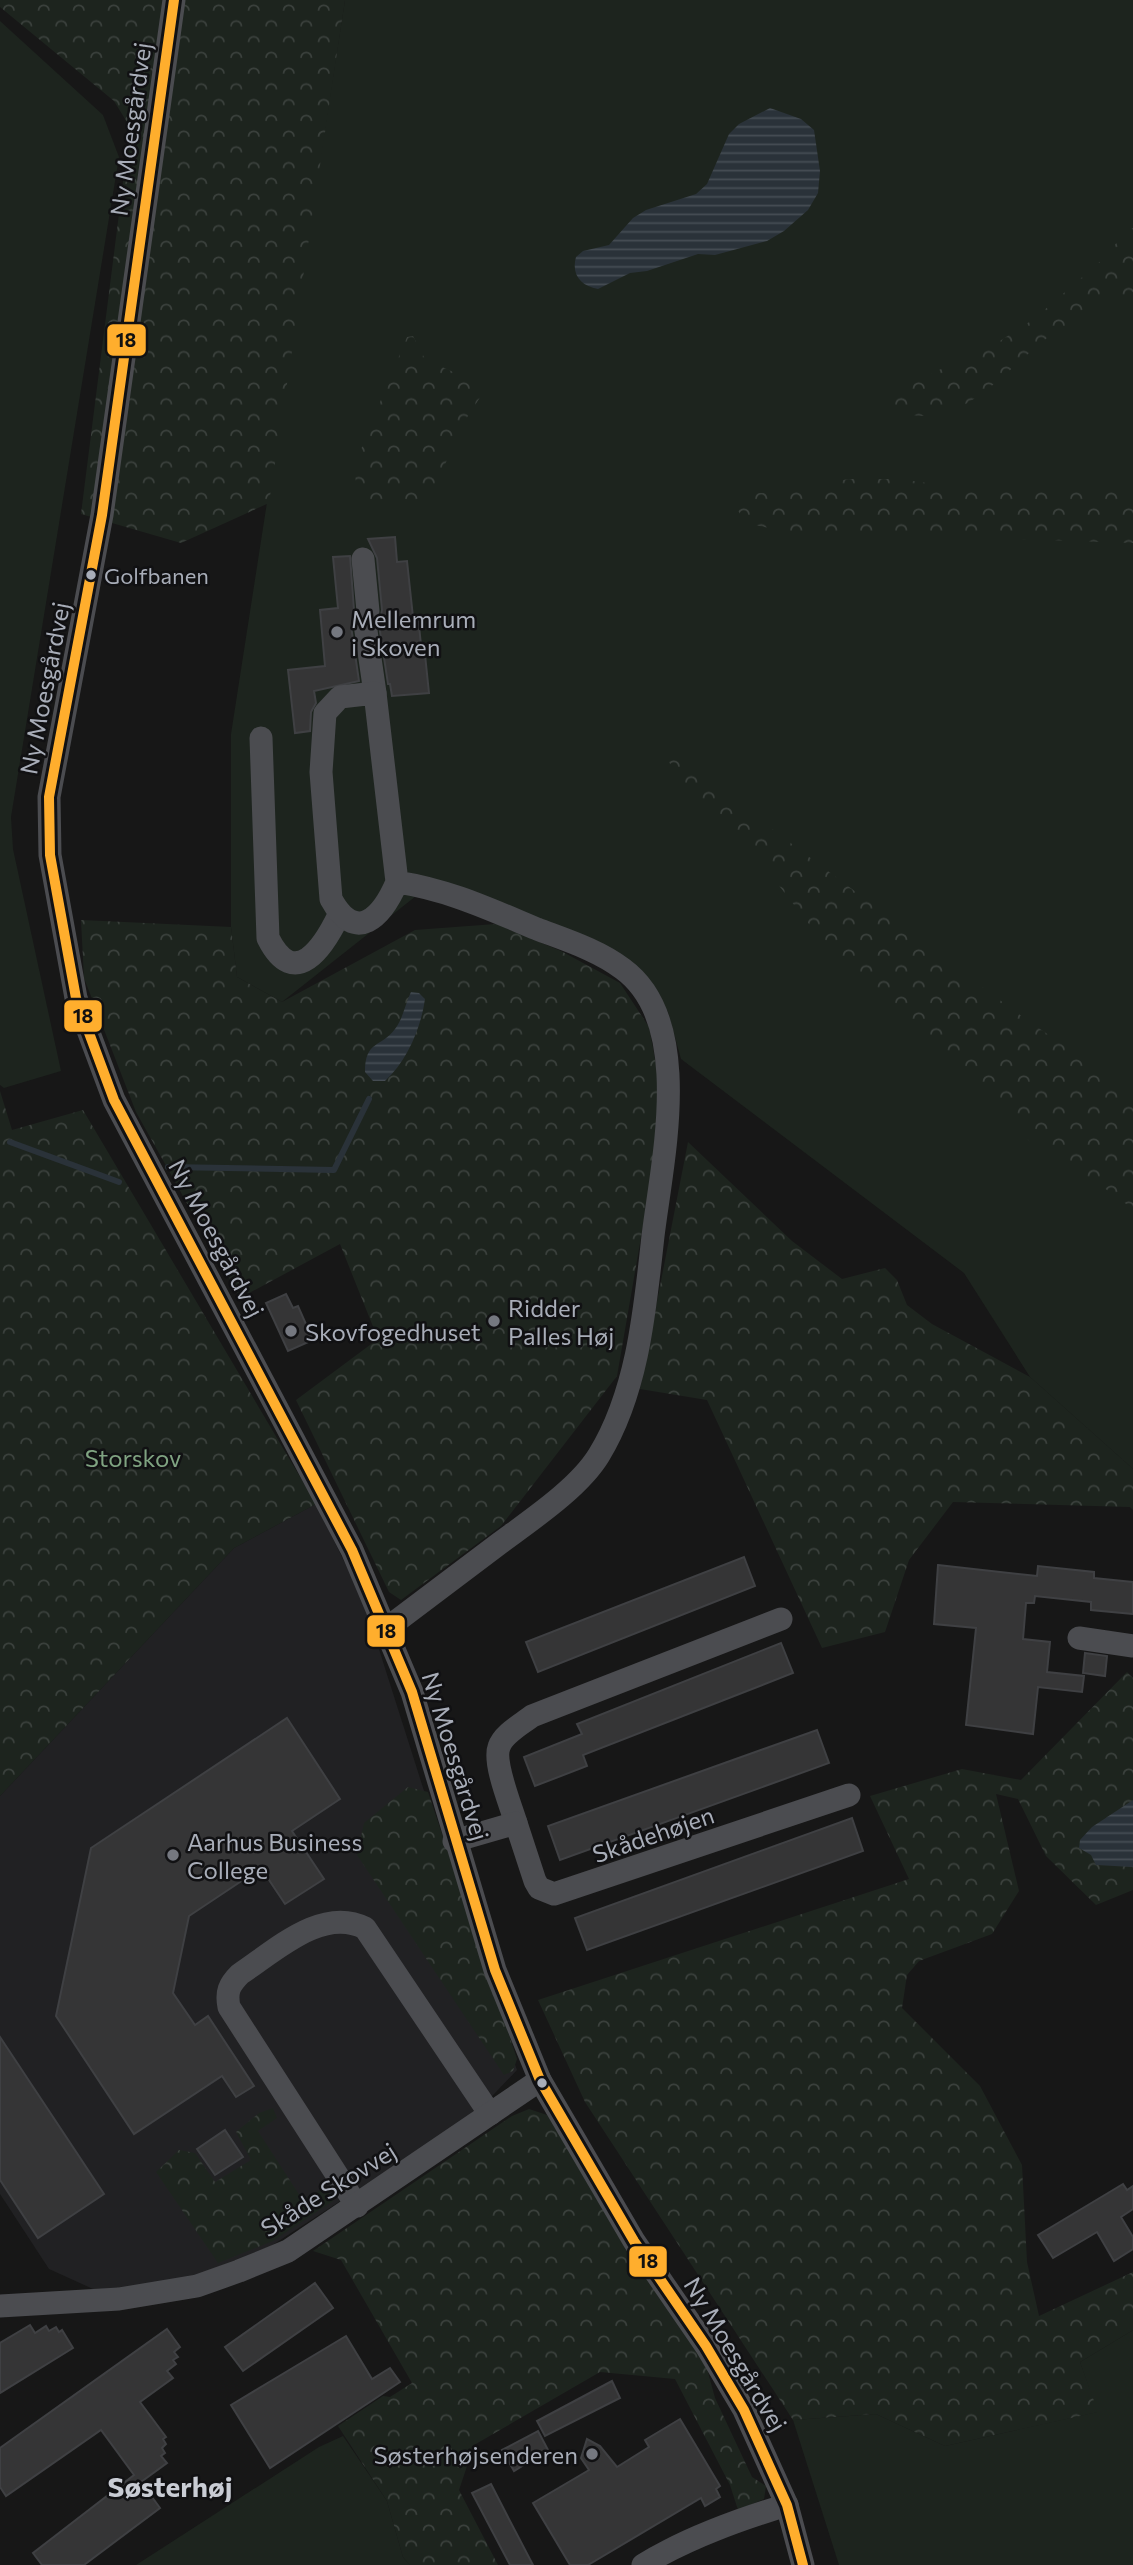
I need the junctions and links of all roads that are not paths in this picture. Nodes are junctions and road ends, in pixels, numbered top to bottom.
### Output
1 (174, 0) edge
2 (363, 559) dead end
3 (375, 693) junction
4 (261, 738) dead end
5 (397, 882) junction
6 (340, 915) junction
7 (781, 1619) dead end
8 (386, 1629) junction
9 (1079, 1639) dead end
10 (1133, 1646) edge
11 (849, 1795) dead end
12 (516, 1824) junction
13 (454, 1841) junction
14 (540, 2081) junction
15 (490, 2114) junction
16 (356, 2206) junction
17 (0, 2306) edge
18 (787, 2505) junction
19 (642, 2565) edge
20 (803, 2565) edge

1 - 8 street, Ny Moesgårdvej
2 - 3 street
3 - 5 street
3 - 6 street
4 - 6 street
5 - 6 street
5 - 8 street
7 - 12 street, Skådehøjen
8 - 13 street, Ny Moesgårdvej
9 - 10 street
11 - 12 street, Skådehøjen
12 - 13 street
13 - 14 street, Ny Moesgårdvej
14 - 15 street, Skåde Skovvej
14 - 18 street, Ny Moesgårdvej
15 - 16 street, Skåde Skovvej
15 - 16 street
16 - 17 street, Skåde Skovvej
18 - 19 street
18 - 20 street, Ny Moesgårdvej

